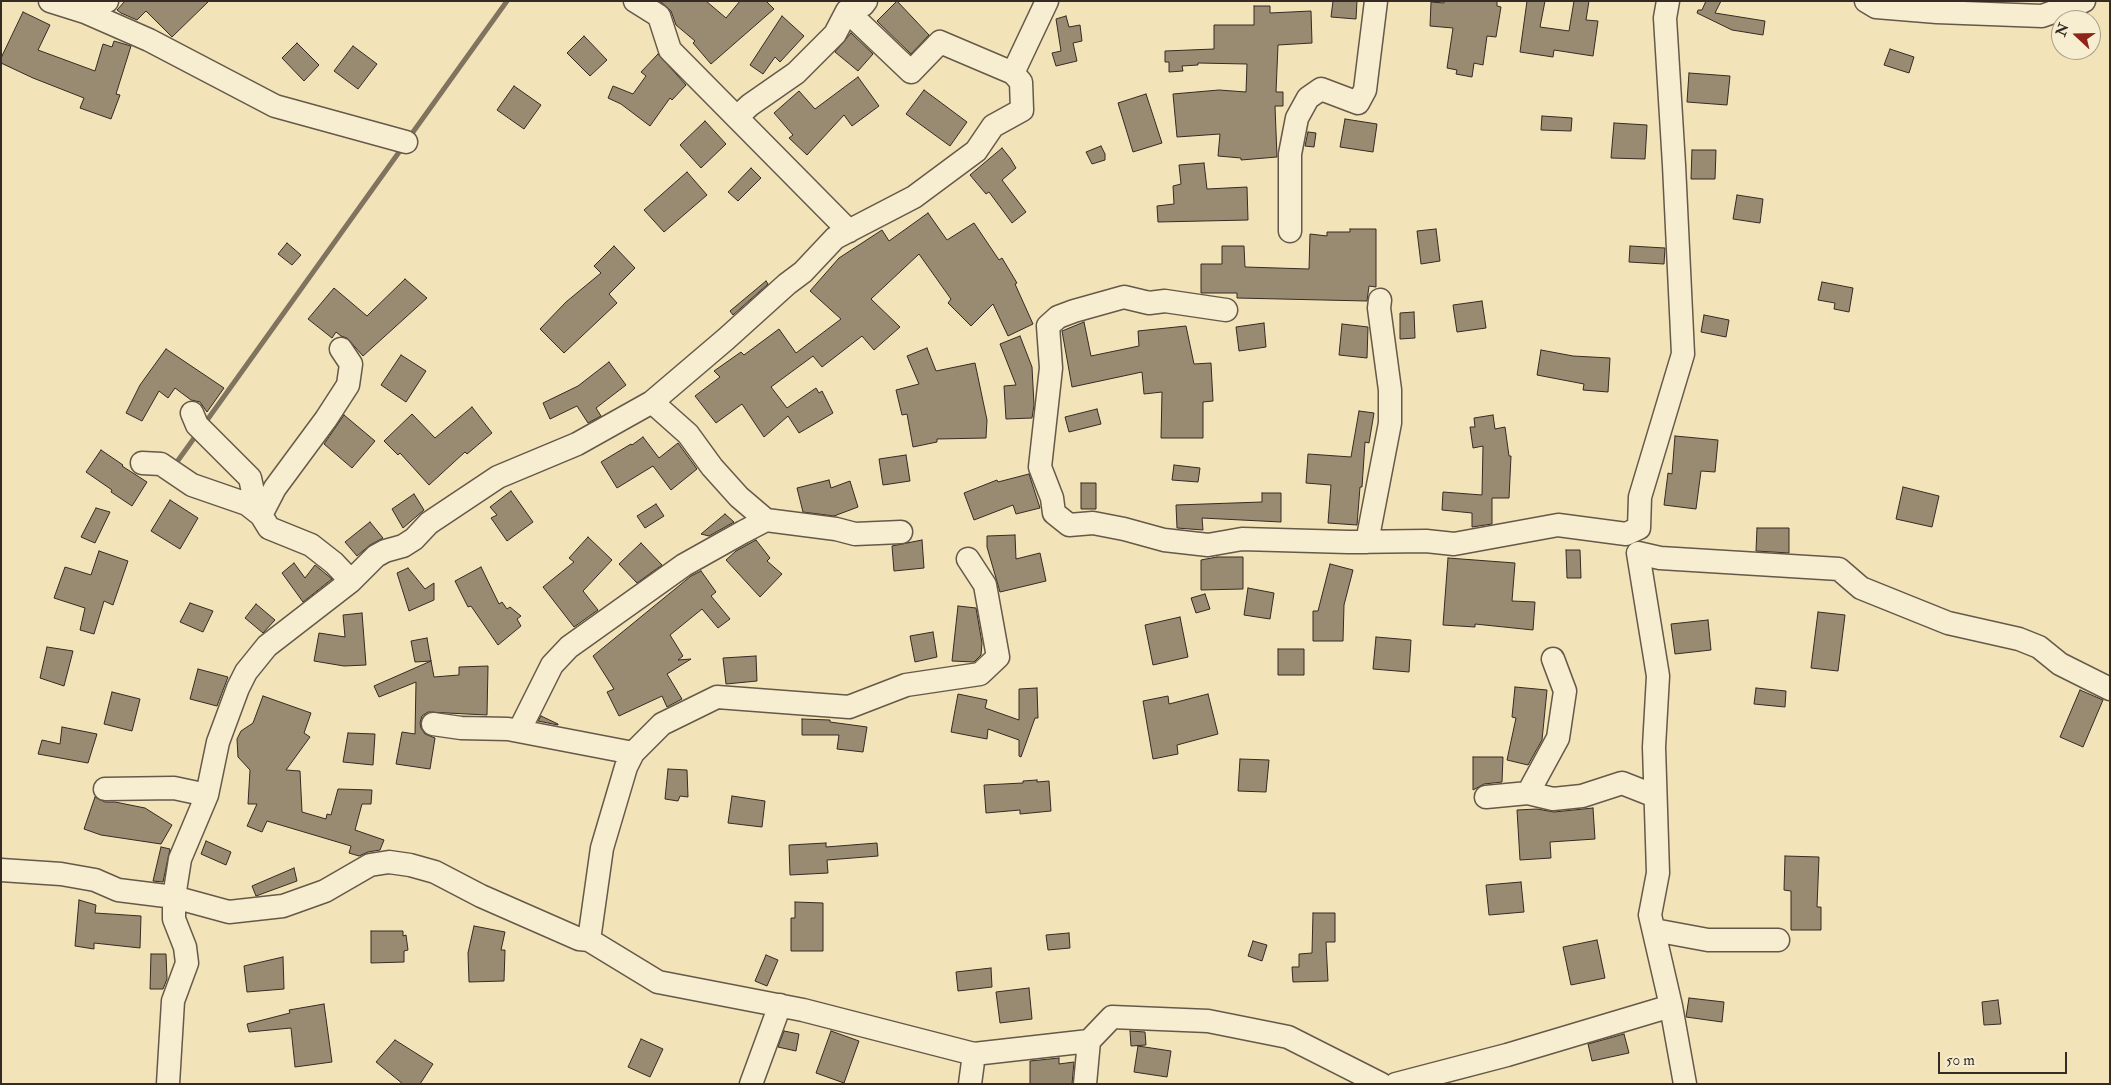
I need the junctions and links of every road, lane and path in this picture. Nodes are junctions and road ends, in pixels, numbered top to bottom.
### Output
1 (50, 1) edge
2 (107, 1) edge
3 (635, 1) edge
4 (1047, 1) edge
5 (1376, 1) edge
6 (1668, 1) edge
7 (1866, 1) edge
8 (2084, 1) edge
9 (856, 6) edge
10 (84, 12) junction
11 (1013, 73) junction
12 (737, 117) junction
13 (406, 142) dead end
14 (849, 231) junction
15 (1290, 231) dead end
16 (1380, 300) dead end
17 (1226, 310) dead end
18 (341, 349) dead end
19 (652, 402) junction
20 (192, 413) dead end
21 (142, 463) dead end
22 (254, 509) junction
23 (766, 520) junction
24 (901, 532) dead end
25 (1626, 534) junction
26 (1367, 542) junction
27 (1638, 552) junction
28 (968, 559) dead end
29 (351, 581) junction
30 (1553, 659) dead end
31 (2110, 689) edge
32 (433, 724) dead end
33 (519, 731) junction
34 (633, 753) junction
35 (104, 789) dead end
36 (1528, 793) junction
37 (206, 795) junction
38 (1656, 796) junction
39 (1486, 797) dead end
40 (1, 870) edge
41 (174, 897) junction
42 (1654, 930) junction
43 (589, 940) junction
44 (1778, 940) dead end
45 (780, 1005) junction
46 (1671, 1006) junction
47 (1089, 1041) junction
48 (974, 1054) junction
49 (168, 1084) edge
50 (751, 1084) edge
51 (970, 1084) edge
52 (1085, 1084) edge
53 (1380, 1084) edge
54 (1396, 1084) edge
55 (1685, 1084) edge

1 - 10 street
2 - 10 street
3 - 12 street
4 - 11 street
5 - 15 street
6 - 25 street
7 - 8 street
9 - 11 street
9 - 12 street
10 - 13 street
11 - 14 street
12 - 14 street
14 - 19 street
16 - 26 street
17 - 26 street
18 - 22 street
19 - 23 street
19 - 29 street
20 - 22 street
21 - 22 street
22 - 29 street
23 - 24 street
23 - 33 street
25 - 26 street
25 - 27 street
27 - 31 street
27 - 38 street
28 - 34 street
29 - 37 street
30 - 36 street
32 - 33 street
33 - 34 street
34 - 43 street
35 - 37 street
36 - 38 street
36 - 39 street
37 - 41 street
38 - 42 street
40 - 41 street
41 - 43 street
41 - 49 street
42 - 44 street
42 - 46 street
43 - 45 street
45 - 48 street
45 - 50 street
46 - 54 street
46 - 55 street
47 - 48 street
47 - 52 street
47 - 53 street
48 - 51 street

